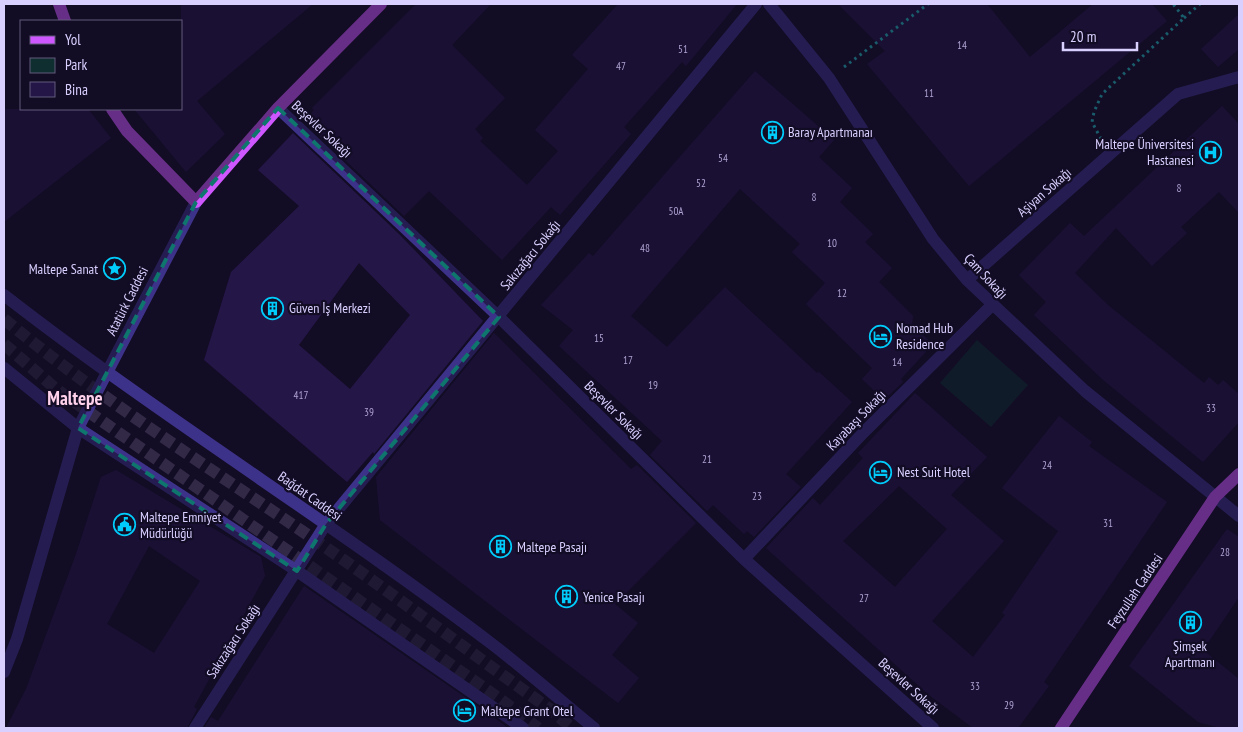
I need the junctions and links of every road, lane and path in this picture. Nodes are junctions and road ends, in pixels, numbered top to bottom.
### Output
1 (59, 4) edge
2 (381, 4) edge
3 (756, 4) edge
4 (769, 4) edge
5 (928, 4) edge
6 (1173, 4) edge
7 (1200, 4) edge
8 (1184, 18) junction
9 (65, 20) edge
10 (1239, 76) edge
11 (829, 78) junction
12 (278, 108) junction
13 (113, 110) edge
14 (1111, 153) junction
15 (196, 202) junction
16 (967, 280) junction
17 (4, 295) edge
18 (992, 304) junction
19 (499, 317) junction
20 (4, 368) edge
21 (107, 372) junction
22 (78, 428) junction
23 (1239, 474) edge
24 (1215, 497) junction
25 (1239, 516) edge
26 (326, 524) junction
27 (744, 558) junction
28 (297, 571) junction
29 (4, 672) edge
30 (195, 728) edge
31 (523, 728) edge
32 (594, 728) edge
33 (934, 728) edge
34 (1061, 728) edge

1 - 9 main road
2 - 12 main road, Atatürk Caddesi
3 - 19 street, Sakızağacı Sokağı
4 - 11 street, Çam Sokağı
5 - 11 path
6 - 8 path
7 - 8 path
8 - 14 path
10 - 14 street, Aşiyan Sokağı
11 - 16 street, Çam Sokağı
12 - 15 main road, Atatürk Caddesi
12 - 19 street, Beşevler Sokağı
13 - 15 main road
14 - 16 street, Aşiyan Sokağı
15 - 21 street, Atatürk Caddesi
16 - 18 street, Çam Sokağı
17 - 21 street, Bağdat Caddesi
18 - 24 street, Çam Sokağı
18 - 27 street, Kayabaşı Sokağı
19 - 26 street, Sakızağacı Sokağı
19 - 27 street, Beşevler Sokağı
20 - 22 street
21 - 22 street, Atatürk Caddesi
21 - 26 street, Bağdat Caddesi
22 - 28 street
22 - 29 street, Atatürk Caddesi
23 - 24 main road, Feyzullah Caddesi
24 - 25 street, Çam Sokağı
24 - 34 main road, Feyzullah Caddesi
26 - 28 street, Sakızağacı Sokağı
26 - 32 street, Bağdat Caddesi
27 - 33 street, Beşevler Sokağı
28 - 30 street, Sakızağacı Sokağı
28 - 31 street

